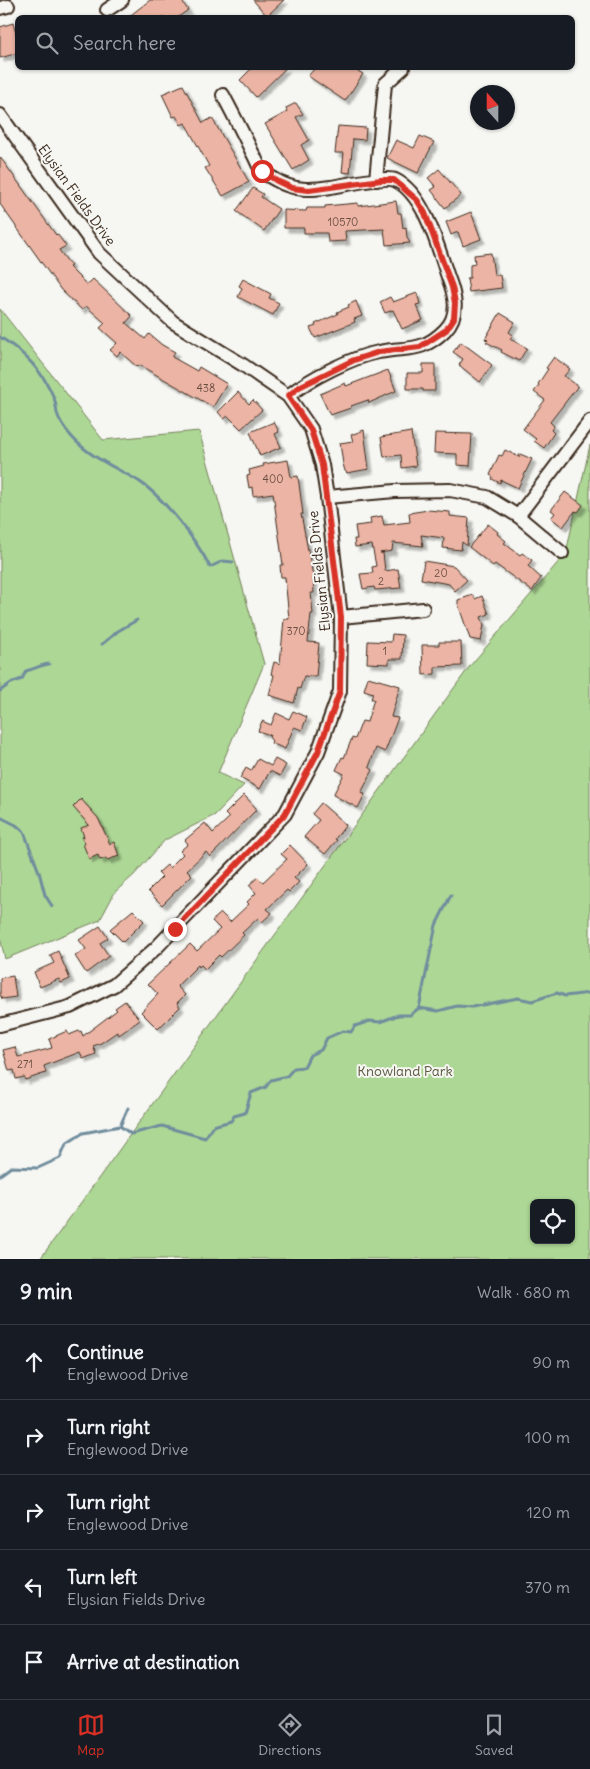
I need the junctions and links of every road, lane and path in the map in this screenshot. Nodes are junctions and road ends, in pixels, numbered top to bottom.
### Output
1 (122, 0) edge
2 (106, 9) edge
3 (401, 70) edge
4 (223, 95) dead end
5 (0, 114) edge
6 (376, 180) junction
7 (288, 396) junction
8 (590, 421) edge
9 (327, 497) junction
10 (518, 516) junction
11 (562, 553) dead end
12 (423, 608) dead end
13 (341, 617) junction
14 (0, 1025) edge

1 - 2 street
3 - 6 street
4 - 6 street
5 - 7 street, Elysian Fields Drive
6 - 7 street
7 - 9 street, Elysian Fields Drive
8 - 10 street
9 - 10 street
9 - 13 street, Elysian Fields Drive
10 - 11 street
12 - 13 street
13 - 14 street, Elysian Fields Drive

